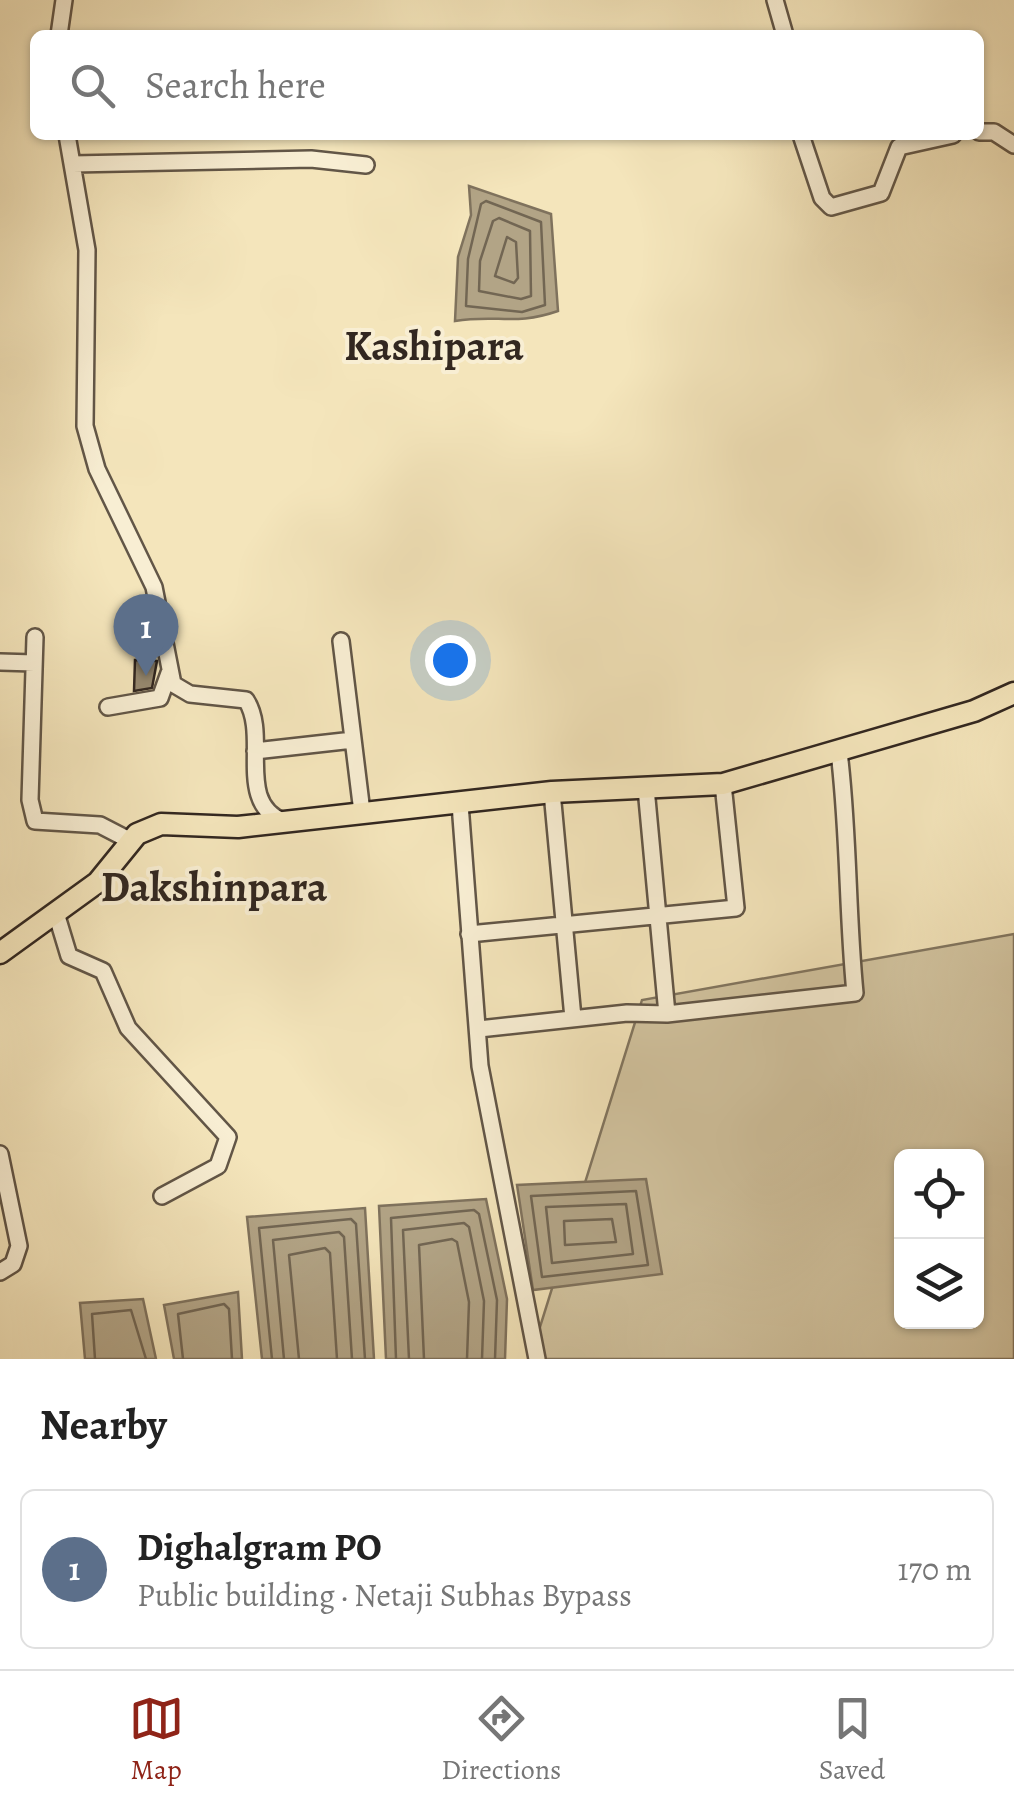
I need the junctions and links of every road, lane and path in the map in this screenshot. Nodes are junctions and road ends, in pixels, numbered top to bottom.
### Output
1 (64, 0) edge
2 (776, 0) edge
3 (60, 30) edge
4 (783, 30) edge
5 (984, 132) edge
6 (69, 140) edge
7 (803, 140) edge
8 (923, 140) edge
9 (1014, 145) edge
10 (73, 164) junction
11 (366, 165) dead end
12 (36, 637) dead end
13 (341, 641) dead end
14 (0, 662) edge
15 (34, 663) junction
16 (170, 673) junction
17 (1014, 693) edge
18 (108, 707) dead end
19 (353, 740) junction
20 (255, 751) junction
21 (839, 752) junction
22 (723, 784) junction
23 (646, 788) junction
24 (552, 792) junction
25 (258, 796) junction
26 (460, 804) junction
27 (362, 812) junction
28 (285, 822) junction
29 (238, 826) junction
30 (129, 840) junction
31 (56, 913) junction
32 (658, 913) junction
33 (566, 924) junction
34 (469, 934) junction
35 (0, 953) edge
36 (667, 1014) junction
37 (573, 1018) junction
38 (478, 1029) junction
39 (0, 1154) edge
40 (162, 1196) dead end
41 (0, 1272) edge
42 (537, 1359) edge

1 - 3 street
2 - 4 street
5 - 9 street
6 - 10 street
7 - 8 street
10 - 11 street
10 - 16 street
12 - 15 street
13 - 19 street
14 - 15 street
15 - 30 street
16 - 18 street
16 - 20 street
17 - 21 main road
19 - 20 street
19 - 27 street
20 - 25 street
21 - 22 main road
21 - 36 street
22 - 23 main road
22 - 32 street
23 - 24 main road
23 - 32 street
24 - 26 main road
24 - 33 street
25 - 28 street
25 - 29 street
26 - 27 main road
26 - 34 street
27 - 28 main road
28 - 29 main road
29 - 30 main road
30 - 31 main road
31 - 35 main road
31 - 40 street
32 - 33 street
32 - 36 street
33 - 34 street
33 - 37 street
34 - 38 street
36 - 37 street
37 - 38 street
38 - 42 street
39 - 41 street

